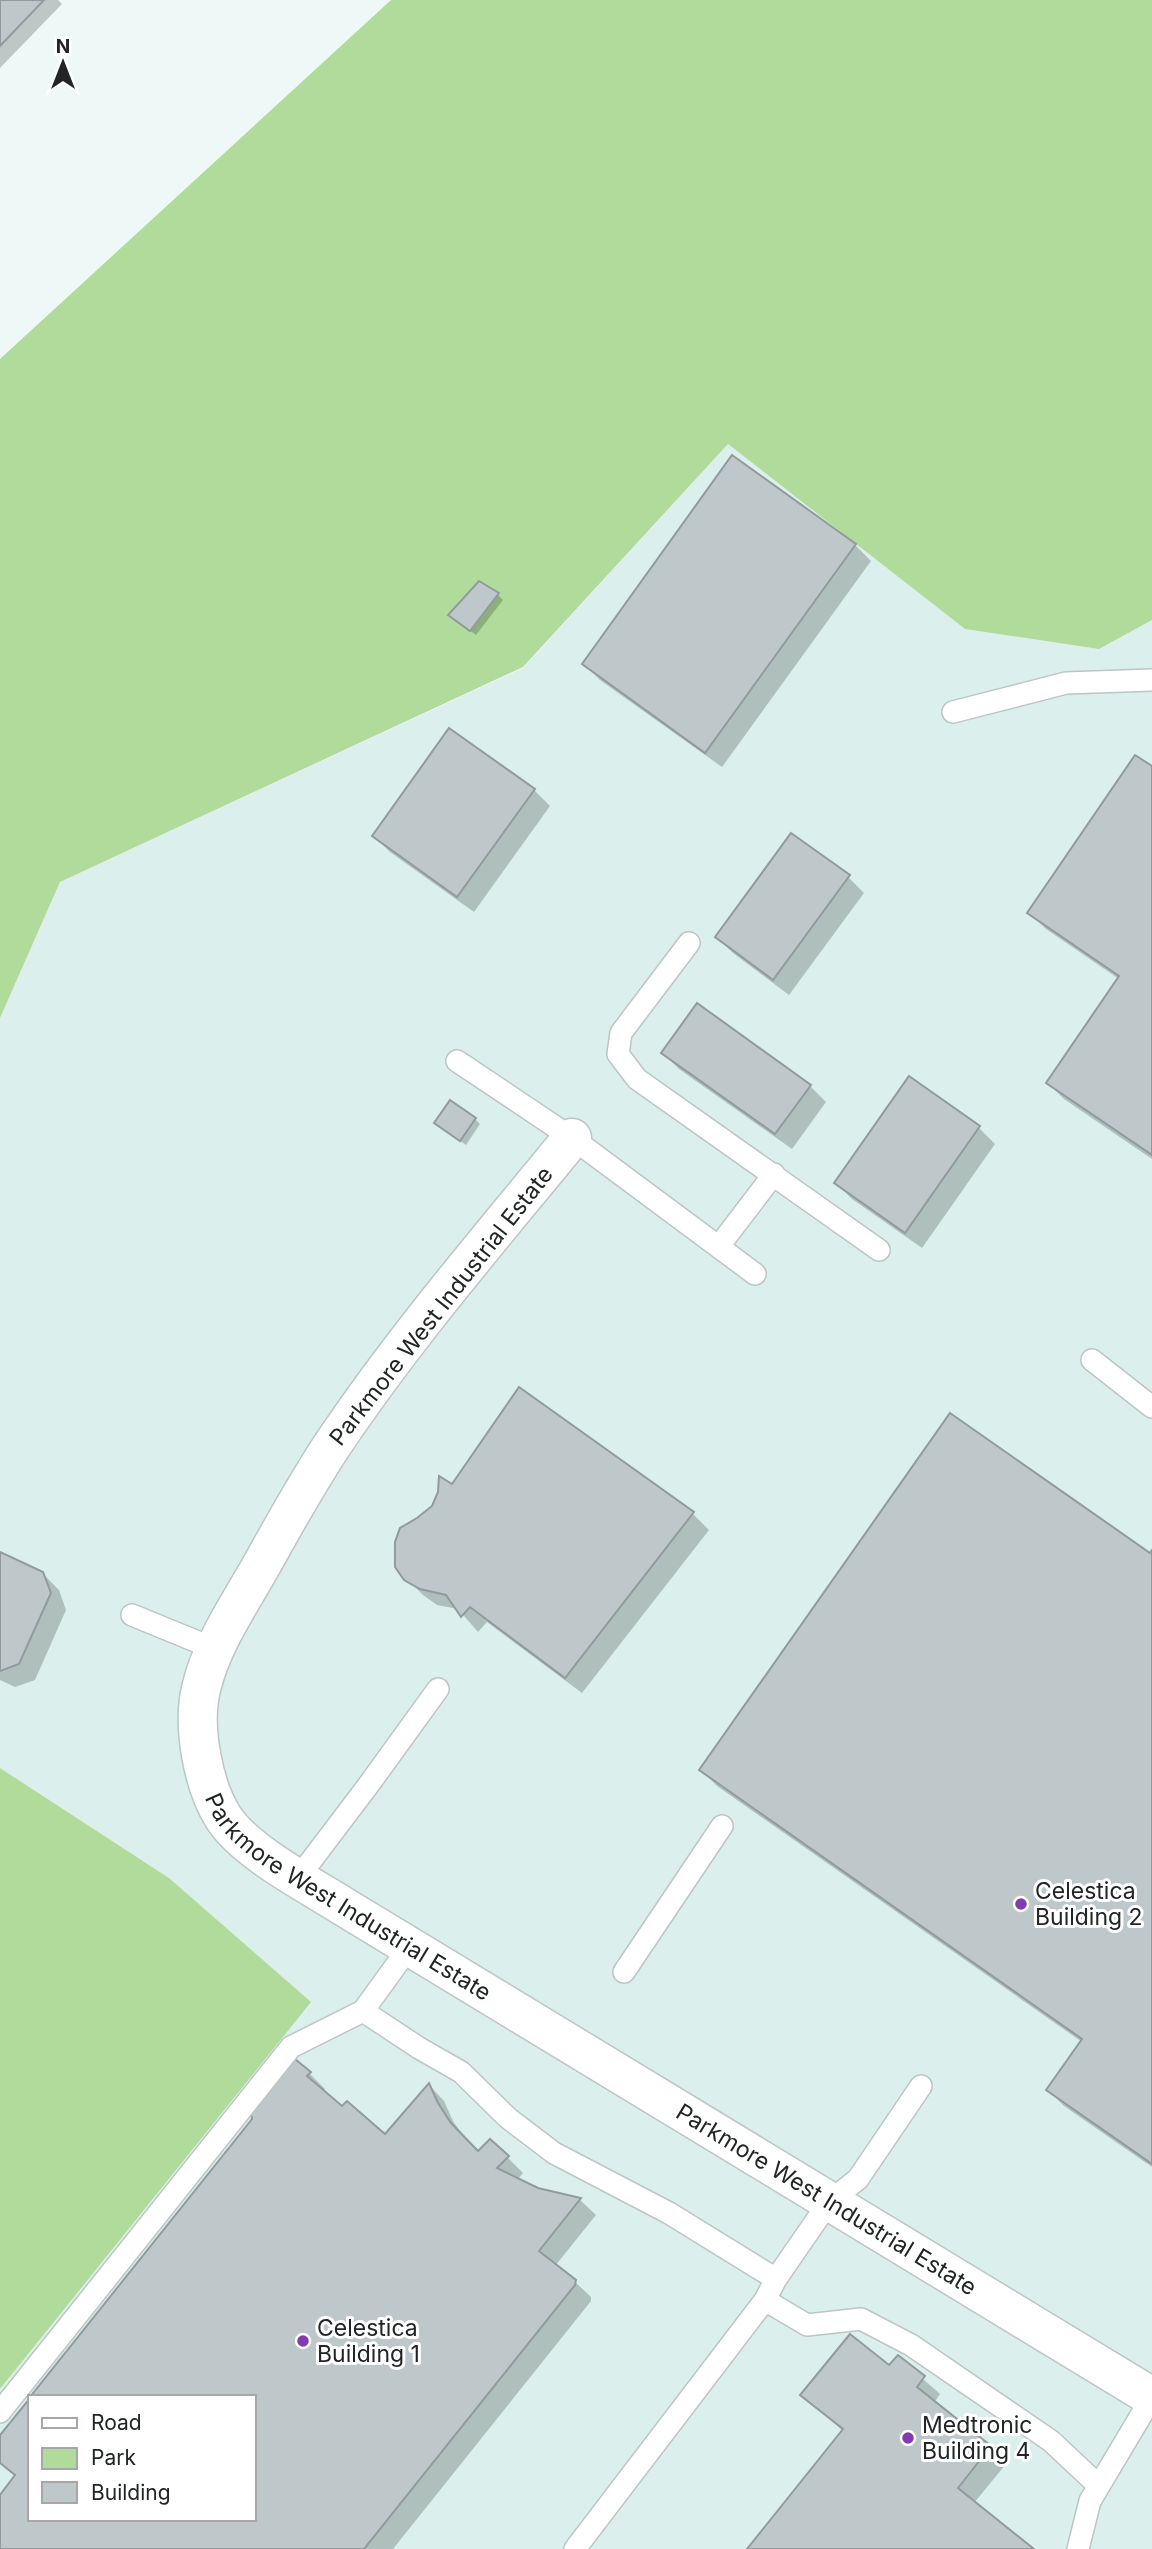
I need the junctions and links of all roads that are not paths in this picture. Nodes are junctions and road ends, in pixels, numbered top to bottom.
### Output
1 (1152, 680) edge
2 (953, 712) dead end
3 (689, 943) dead end
4 (457, 1062) dead end
5 (572, 1138) junction
6 (774, 1174) junction
7 (719, 1246) junction
8 (878, 1250) dead end
9 (755, 1274) dead end
10 (1092, 1360) dead end
11 (1152, 1407) edge
12 (132, 1615) dead end
13 (215, 1649) junction
14 (438, 1689) dead end
15 (722, 1826) dead end
16 (298, 1878) junction
17 (410, 1946) junction
18 (624, 1972) dead end
19 (363, 2011) junction
20 (921, 2086) dead end
21 (829, 2202) junction
22 (776, 2279) junction
23 (765, 2300) junction
24 (1152, 2397) edge
25 (0, 2412) edge
26 (1099, 2486) junction
27 (575, 2549) edge
28 (1078, 2549) edge

1 - 2 lane
3 - 6 lane
4 - 5 lane
5 - 7 lane
5 - 13 street, Parkmore West Industrial Estate
6 - 7 lane
6 - 8 lane
7 - 9 lane
10 - 11 lane
12 - 13 lane
13 - 16 street, Parkmore West Industrial Estate
14 - 16 lane
15 - 18 lane
16 - 17 street, Parkmore West Industrial Estate
17 - 19 lane
17 - 21 street, Parkmore West Industrial Estate
19 - 22 lane
19 - 25 lane
20 - 21 lane
21 - 22 lane
21 - 24 street, Parkmore West Industrial Estate
22 - 23 lane
23 - 26 lane
23 - 27 lane
24 - 26 lane
26 - 28 lane

